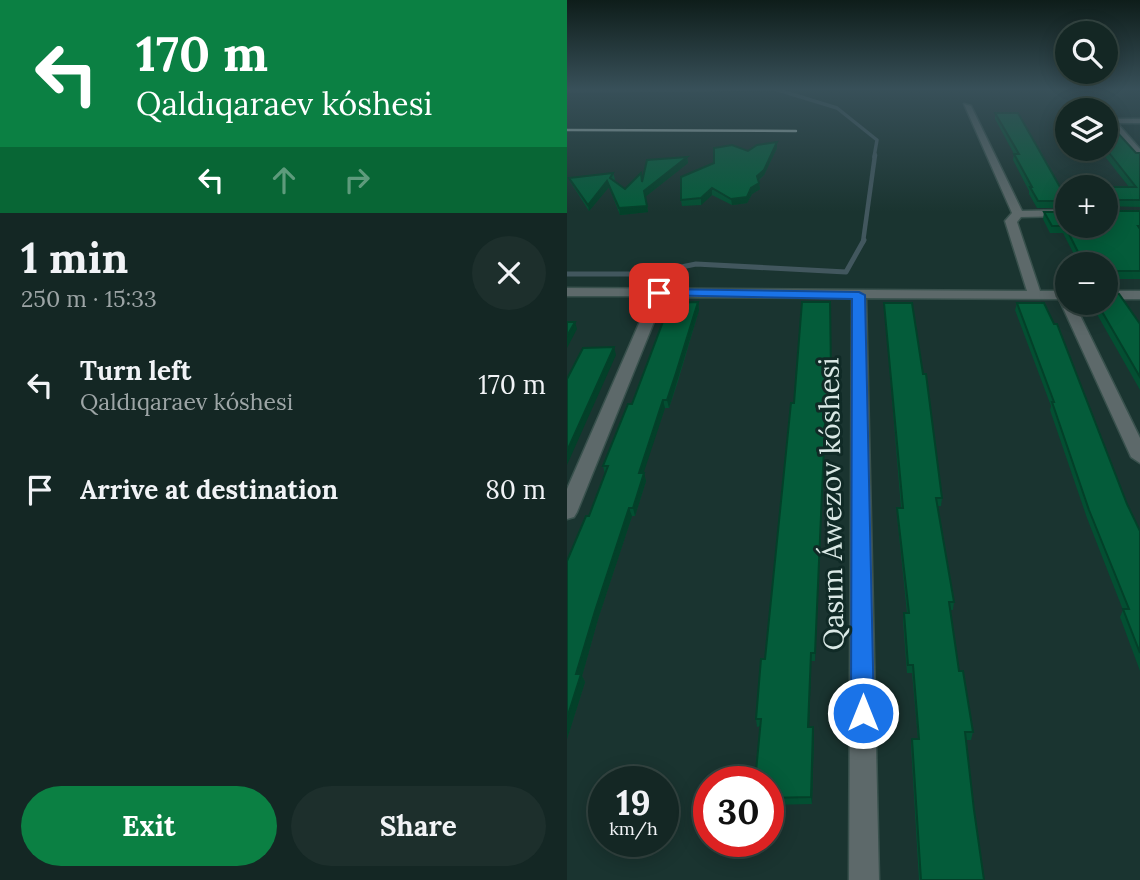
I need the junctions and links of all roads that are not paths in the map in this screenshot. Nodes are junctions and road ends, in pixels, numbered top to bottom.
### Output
1 (978, 130) edge
2 (1118, 130) edge
3 (1140, 155) edge
4 (1055, 213) edge
5 (1018, 214) junction
6 (567, 292) edge
7 (659, 293) junction
8 (859, 295) junction
9 (1035, 295) junction
10 (1055, 295) edge
11 (1118, 295) edge
12 (1140, 295) edge
13 (1074, 315) edge
14 (1140, 457) edge
15 (567, 512) edge
16 (864, 880) edge

1 - 5 street
2 - 3 street
4 - 5 street
5 - 9 street
6 - 7 street
7 - 8 street
7 - 15 street
8 - 9 street
8 - 16 street, Qasım Áwezov kóshesi
9 - 10 street
11 - 12 street
13 - 14 street

